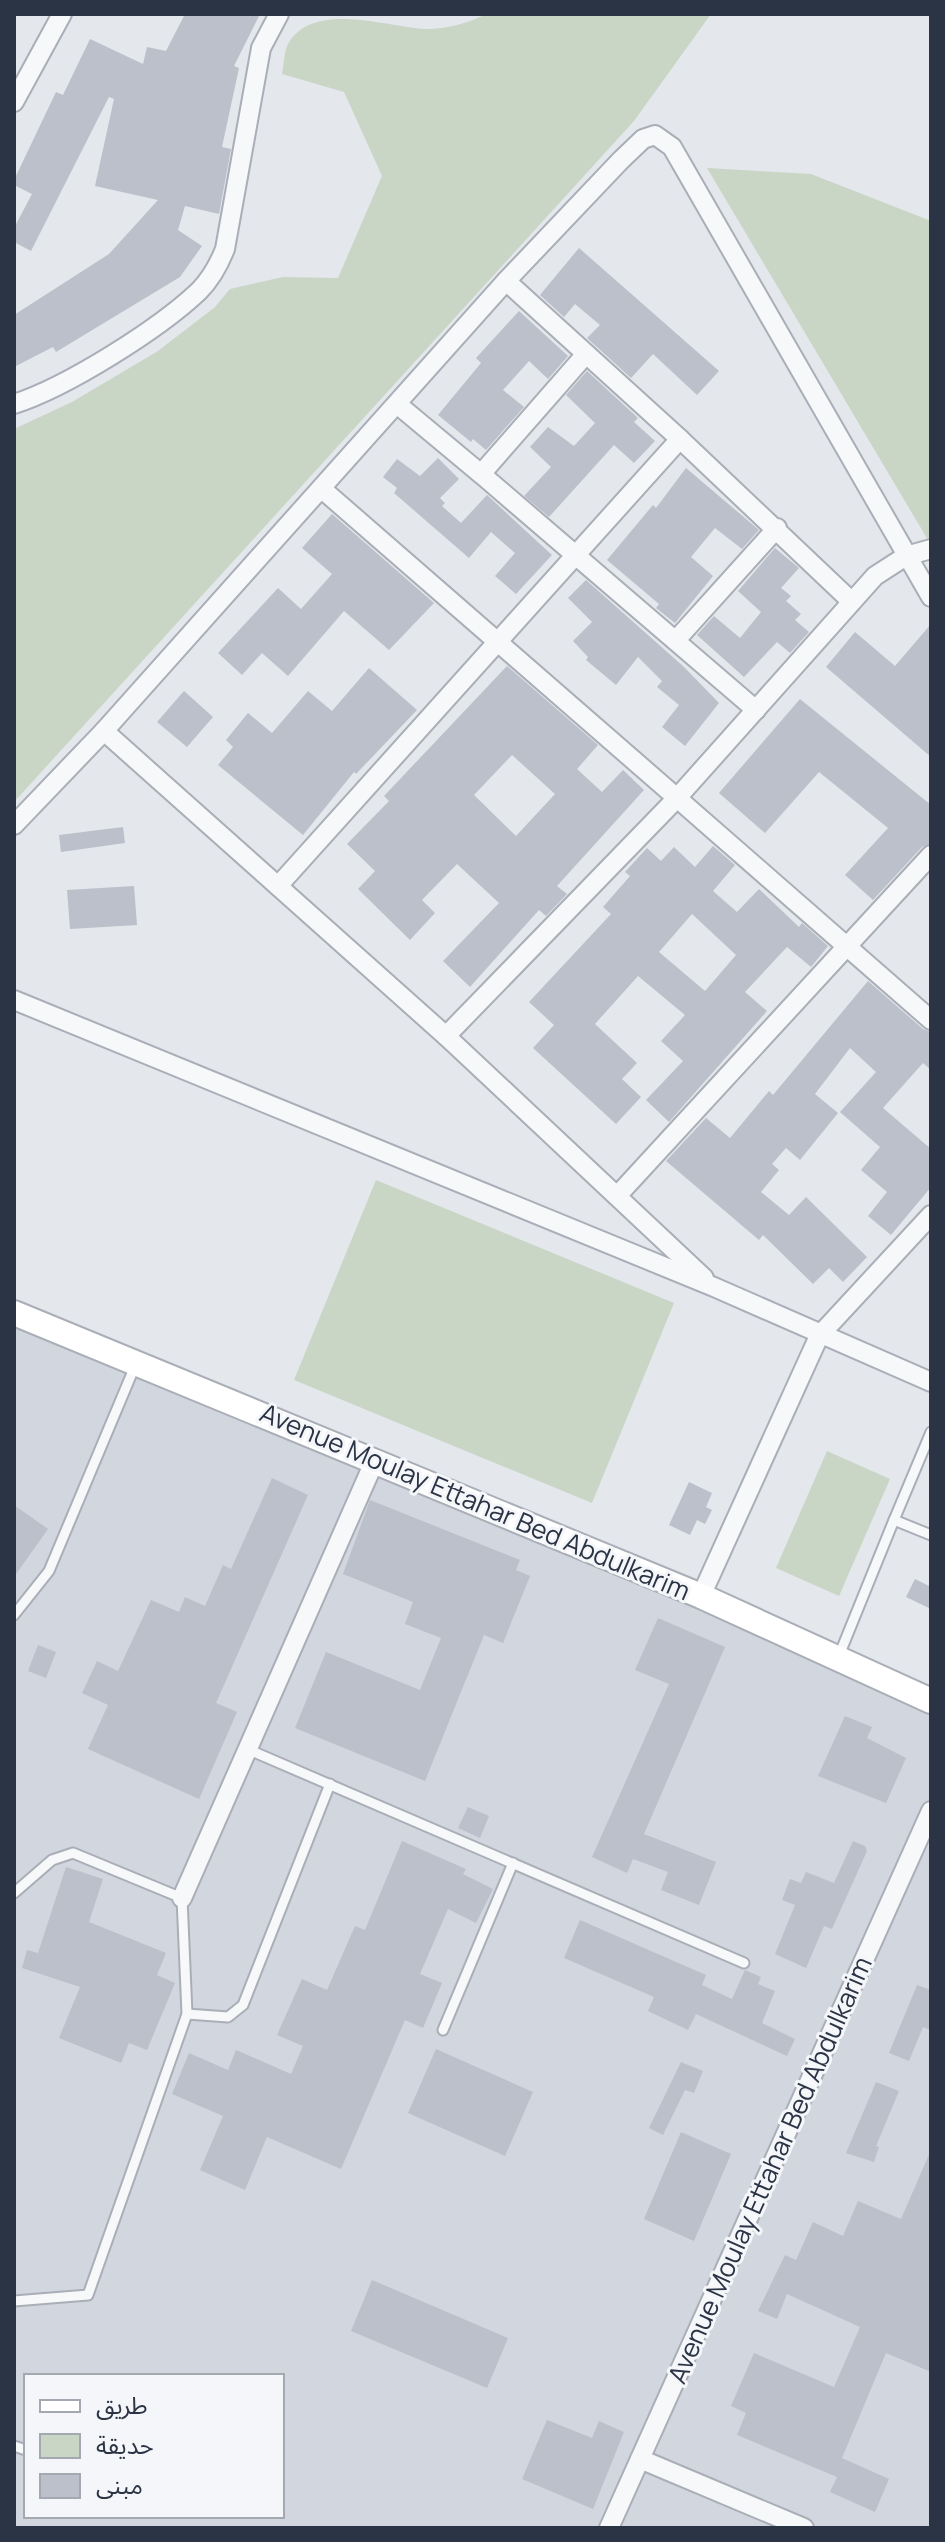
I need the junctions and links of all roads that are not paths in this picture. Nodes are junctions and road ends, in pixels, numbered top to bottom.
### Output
1 (62, 14) edge
2 (279, 14) edge
3 (22, 71) edge
4 (14, 102) edge
5 (506, 281) junction
6 (586, 354) junction
7 (14, 404) edge
8 (397, 404) junction
9 (680, 439) junction
10 (481, 474) junction
11 (322, 489) junction
12 (777, 528) junction
13 (931, 549) edge
14 (576, 554) junction
15 (906, 556) junction
16 (931, 597) edge
17 (851, 601) junction
18 (676, 640) junction
19 (498, 643) junction
20 (756, 710) junction
21 (104, 731) junction
22 (677, 798) junction
23 (14, 825) edge
24 (931, 855) edge
25 (278, 886) junction
26 (848, 948) junction
27 (14, 1000) edge
28 (931, 1020) edge
29 (446, 1036) junction
30 (617, 1196) junction
31 (931, 1215) edge
32 (714, 1287) junction
33 (14, 1313) edge
34 (819, 1336) junction
35 (136, 1362) junction
36 (931, 1382) edge
37 (931, 1432) edge
38 (375, 1460) junction
39 (894, 1520) junction
40 (931, 1535) edge
41 (701, 1596) junction
42 (14, 1615) edge
43 (838, 1658) junction
44 (931, 1701) edge
45 (247, 1749) junction
46 (330, 1784) junction
47 (931, 1811) edge
48 (513, 1863) junction
49 (14, 1893) edge
50 (182, 1898) junction
51 (744, 1963) dead end
52 (187, 2014) junction
53 (443, 2030) dead end
54 (14, 2301) edge
55 (640, 2459) junction
56 (609, 2528) edge
57 (804, 2528) edge

1 - 3 street
2 - 7 street
3 - 4 street
5 - 6 street
5 - 8 street
5 - 15 street
6 - 9 street
6 - 10 street
8 - 10 street
8 - 11 street
9 - 12 street
9 - 14 street
10 - 14 street
11 - 19 street
11 - 21 street
12 - 17 street
12 - 18 street
13 - 15 street
14 - 18 street
14 - 19 street
15 - 16 street
15 - 17 street
17 - 20 street
18 - 20 street
19 - 22 street
19 - 25 street
20 - 22 street
21 - 23 street
21 - 25 street
22 - 26 street
22 - 29 street
24 - 26 street
25 - 29 street
26 - 28 street
26 - 30 street
27 - 32 street
29 - 30 street
30 - 32 street
31 - 34 street
32 - 34 street
33 - 35 street, Avenue Moulay Ettahar Bed Abdulkarim
34 - 36 street
34 - 41 street
35 - 38 street, Avenue Moulay Ettahar Bed Abdulkarim
35 - 42 lane
37 - 39 lane
38 - 41 street, Avenue Moulay Ettahar Bed Abdulkarim
38 - 45 street
39 - 40 lane
39 - 43 lane
41 - 43 street, Avenue Moulay Ettahar Bed Abdulkarim
43 - 44 street, Avenue Moulay Ettahar Bed Abdulkarim
45 - 46 lane
45 - 50 street
46 - 48 lane
46 - 52 lane
47 - 55 street, Avenue Moulay Ettahar Bed Abdulkarim
48 - 51 lane
48 - 53 lane
49 - 50 lane
50 - 52 lane
52 - 54 lane
55 - 56 street, Avenue Moulay Ettahar Bed Abdulkarim
55 - 57 street

